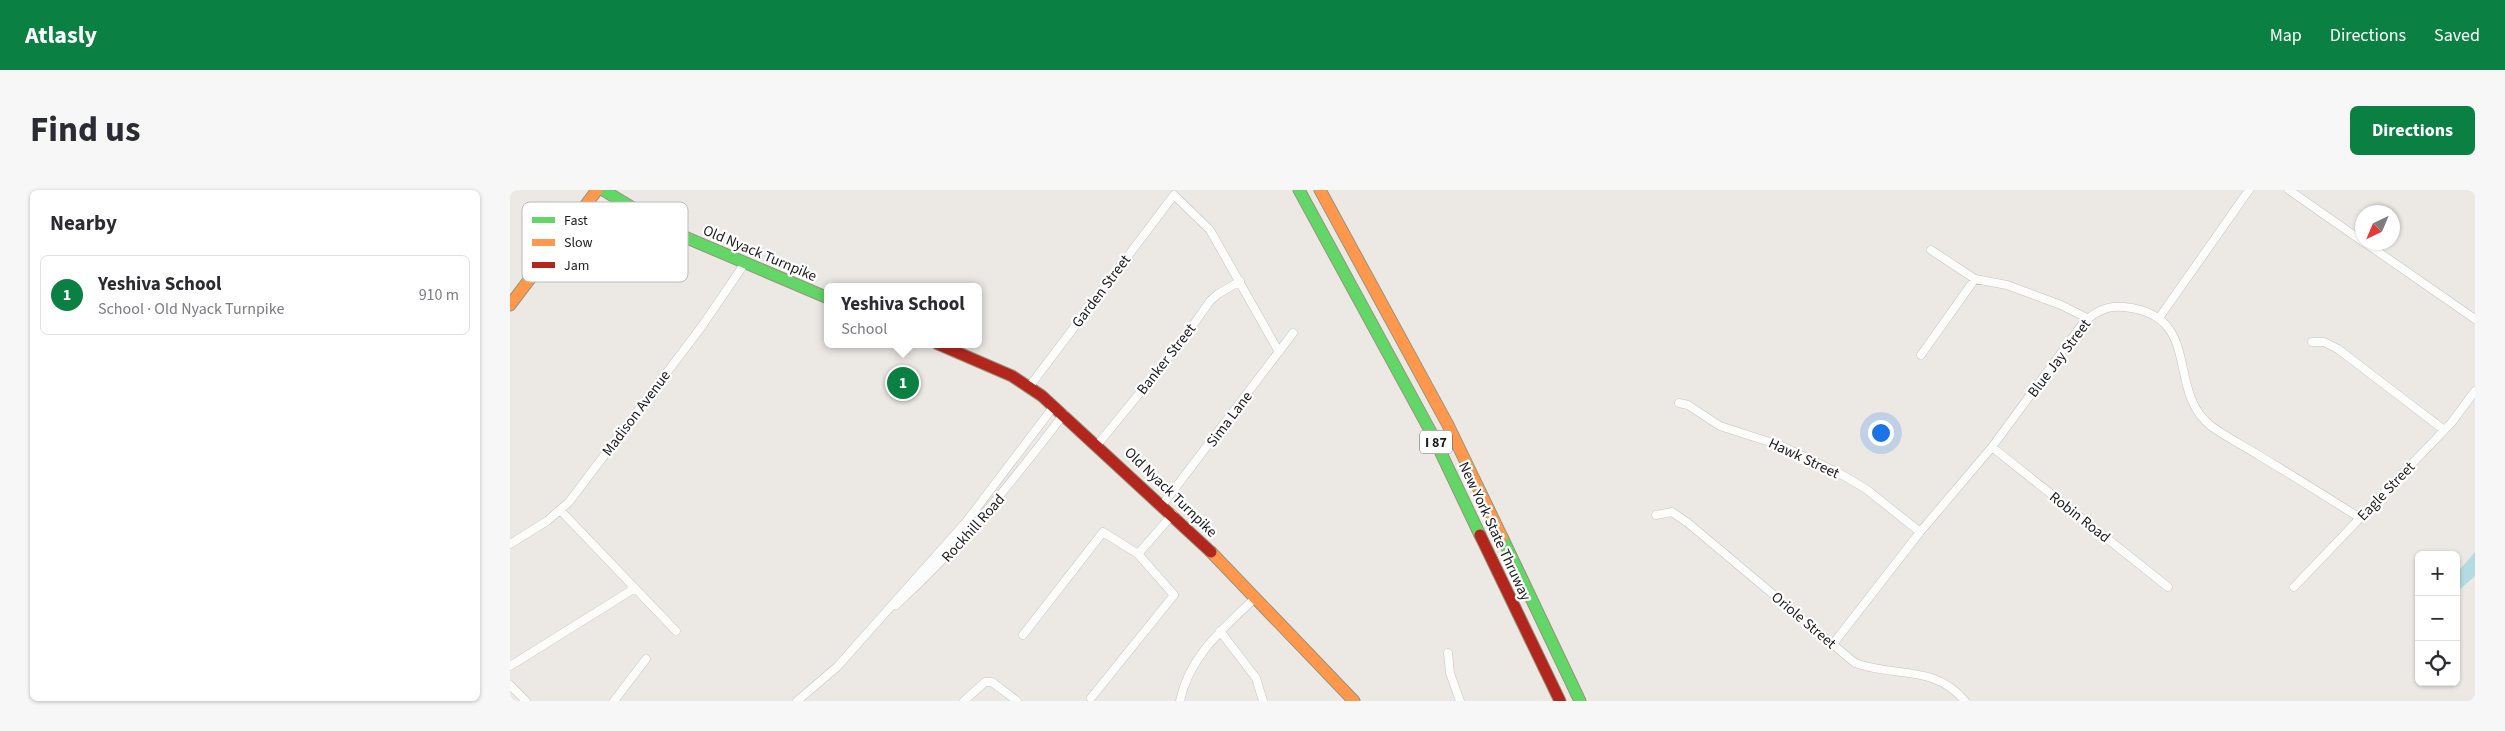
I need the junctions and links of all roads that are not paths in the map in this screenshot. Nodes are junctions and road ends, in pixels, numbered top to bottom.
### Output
1 (597, 190) edge
2 (603, 190) edge
3 (1299, 190) edge
4 (1320, 190) edge
5 (2249, 190) edge
6 (2289, 190) edge
7 (588, 202) edge
8 (623, 202) edge
9 (2355, 236) edge
10 (688, 239) edge
11 (1931, 250) dead end
12 (2376, 250) edge
13 (745, 264) junction
14 (1975, 279) junction
15 (1240, 281) junction
16 (527, 282) edge
17 (824, 296) edge
18 (510, 305) edge
19 (2087, 318) junction
20 (2159, 318) junction
21 (2475, 319) edge
22 (1293, 333) dead end
23 (2312, 342) dead end
24 (947, 348) edge
25 (1278, 352) junction
26 (1921, 355) dead end
27 (1029, 387) junction
28 (2475, 391) edge
29 (1679, 403) dead end
30 (1054, 406) junction
31 (1064, 414) junction
32 (2444, 430) junction
33 (1098, 444) junction
34 (1992, 447) junction
35 (1163, 504) junction
36 (561, 511) junction
37 (1173, 514) junction
38 (1656, 515) dead end
39 (2360, 518) junction
40 (1920, 532) junction
41 (510, 544) edge
42 (1138, 554) junction
43 (2168, 587) dead end
44 (2294, 587) dead end
45 (635, 588) junction
46 (1255, 598) junction
47 (868, 630) junction
48 (676, 631) dead end
49 (1220, 632) junction
50 (1023, 635) dead end
51 (1833, 644) junction
52 (1448, 653) dead end
53 (646, 659) dead end
54 (510, 666) edge
55 (510, 685) edge
56 (1091, 698) dead end
57 (526, 701) edge
58 (614, 701) edge
59 (797, 701) edge
60 (964, 701) edge
61 (1017, 701) edge
62 (1180, 701) edge
63 (1263, 701) edge
64 (1354, 701) edge
65 (1460, 701) edge
66 (1560, 701) edge
67 (1580, 701) edge
68 (1965, 701) edge

1 - 7 main road
2 - 8 main road, Old Nyack Turnpike
3 - 66 main road, New York State Thruway / I 87
4 - 67 main road, New York State Thruway / I 87
5 - 20 street
6 - 9 street
10 - 13 main road, Old Nyack Turnpike
11 - 14 street
12 - 21 street
13 - 17 main road, Old Nyack Turnpike
13 - 36 street, Madison Avenue
14 - 19 street
14 - 26 street
15 - 25 street
15 - 27 street, Garden Street
15 - 33 street, Banker Street
16 - 18 main road
19 - 20 street, Blue Jay Street
19 - 34 street, Blue Jay Street
20 - 39 street
22 - 25 street, Sima Lane
23 - 32 street
24 - 27 main road, Old Nyack Turnpike
25 - 35 street, Sima Lane
27 - 30 main road, Old Nyack Turnpike
28 - 32 street, Eagle Street
29 - 40 street, Hawk Street
30 - 31 main road, Old Nyack Turnpike
30 - 47 street, Rockhill Road
31 - 33 main road, Old Nyack Turnpike
31 - 47 street, Rockhill Road
32 - 39 street, Eagle Street
33 - 35 main road, Old Nyack Turnpike
34 - 40 street, Blue Jay Street
34 - 43 street, Robin Road
35 - 37 main road, Old Nyack Turnpike
36 - 41 street, Madison Avenue
36 - 45 street
37 - 42 street
37 - 46 main road, Old Nyack Turnpike
38 - 51 street, Oriole Street
39 - 44 street, Eagle Street
40 - 51 street, Blue Jay Street
42 - 50 street
42 - 56 street
45 - 48 street
45 - 54 street
46 - 49 street
46 - 64 main road, Old Nyack Turnpike
47 - 59 street, Rockhill Road
49 - 62 street
49 - 63 street
51 - 68 street, Oriole Street
52 - 65 street
53 - 58 street
55 - 57 street
60 - 61 street

